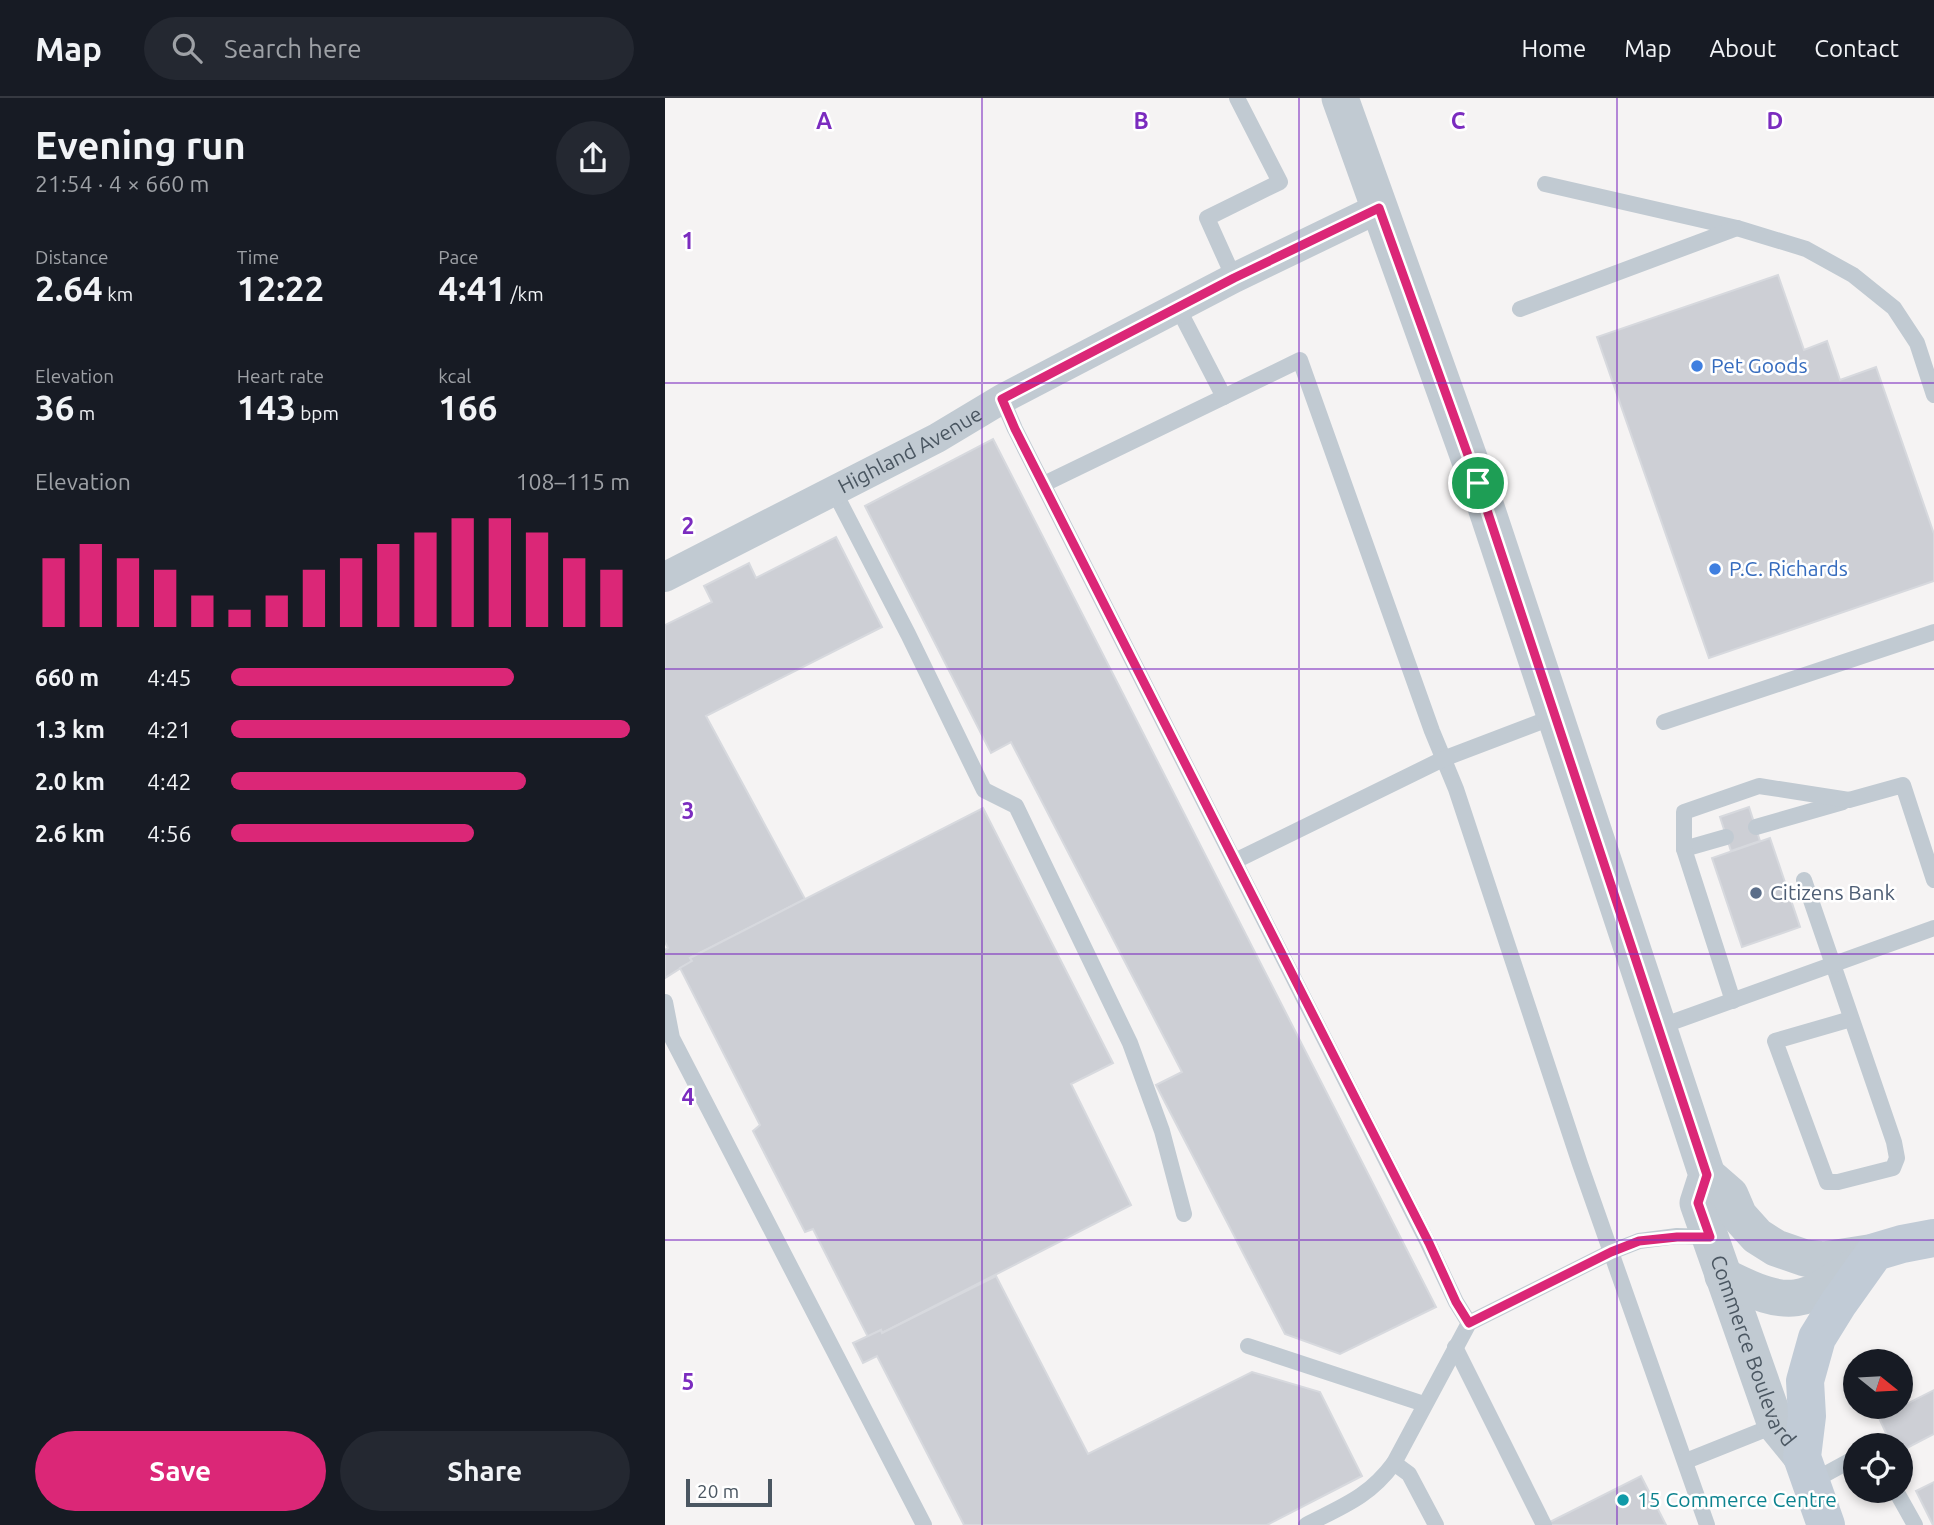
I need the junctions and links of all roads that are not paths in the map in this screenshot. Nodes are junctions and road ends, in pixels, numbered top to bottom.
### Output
1 (1237, 98) edge
2 (1340, 98) edge
3 (1545, 184) dead end
4 (1379, 208) junction
5 (1737, 228) junction
6 (1234, 278) junction
7 (1178, 308) junction
8 (1520, 309) dead end
9 (1934, 395) edge
10 (1224, 397) junction
11 (1002, 399) junction
12 (1044, 484) junction
13 (835, 491) junction
14 (665, 577) edge
15 (1934, 632) edge
16 (1556, 716) junction
17 (1664, 722) dead end
18 (1443, 759) junction
19 (1849, 800) junction
20 (1756, 827) dead end
21 (1726, 837) dead end
22 (1684, 849) junction
23 (1235, 862) junction
24 (1804, 880) dead end
25 (1934, 880) edge
26 (1934, 928) edge
27 (1833, 964) junction
28 (1733, 1000) junction
29 (665, 1002) edge
30 (1851, 1018) junction
31 (1659, 1027) junction
32 (669, 1036) edge
33 (1707, 1175) junction
34 (1184, 1214) dead end
35 (1710, 1237) junction
36 (1934, 1238) edge
37 (1611, 1252) junction
38 (1875, 1252) junction
39 (1723, 1276) junction
40 (1469, 1323) junction
41 (1248, 1346) dead end
42 (1455, 1347) junction
43 (1424, 1404) junction
44 (1776, 1425) junction
45 (1686, 1461) junction
46 (1843, 1461) edge
47 (1394, 1463) junction
48 (1807, 1469) junction
49 (1903, 1503) edge
50 (924, 1525) edge
51 (1306, 1525) edge
52 (1436, 1525) edge
53 (1544, 1525) edge
54 (1707, 1525) edge
55 (1826, 1525) edge
56 (1915, 1525) edge

1 - 6 lane
2 - 4 street
3 - 5 lane
4 - 6 street, Highland Avenue
4 - 16 street
5 - 8 lane
5 - 9 lane
6 - 7 street, Highland Avenue
7 - 10 lane
7 - 11 street, Highland Avenue
10 - 12 lane
10 - 18 lane
11 - 12 lane
11 - 13 street, Highland Avenue
12 - 23 lane
13 - 14 street, Highland Avenue
13 - 34 lane
15 - 17 lane
16 - 18 lane
16 - 31 street
18 - 23 lane
18 - 37 lane
19 - 20 lane
19 - 22 lane
19 - 25 lane
21 - 22 lane
22 - 28 lane
23 - 40 lane
24 - 27 lane
26 - 27 lane
27 - 28 lane
27 - 30 lane
28 - 31 lane
29 - 32 lane
30 - 30 lane
31 - 33 street
32 - 50 lane
33 - 35 street, Commerce Boulevard
33 - 38 street
35 - 37 lane
35 - 39 street, Commerce Boulevard
36 - 38 main road
37 - 40 lane
37 - 45 lane
38 - 39 street
38 - 48 main road
39 - 44 street, Commerce Boulevard
40 - 42 lane
41 - 43 lane
42 - 43 lane
42 - 53 lane
43 - 47 lane
44 - 45 lane
44 - 48 street, Commerce Boulevard
45 - 54 lane
46 - 48 lane
47 - 51 lane
47 - 52 lane
48 - 55 main road, Commerce Boulevard
49 - 56 lane

